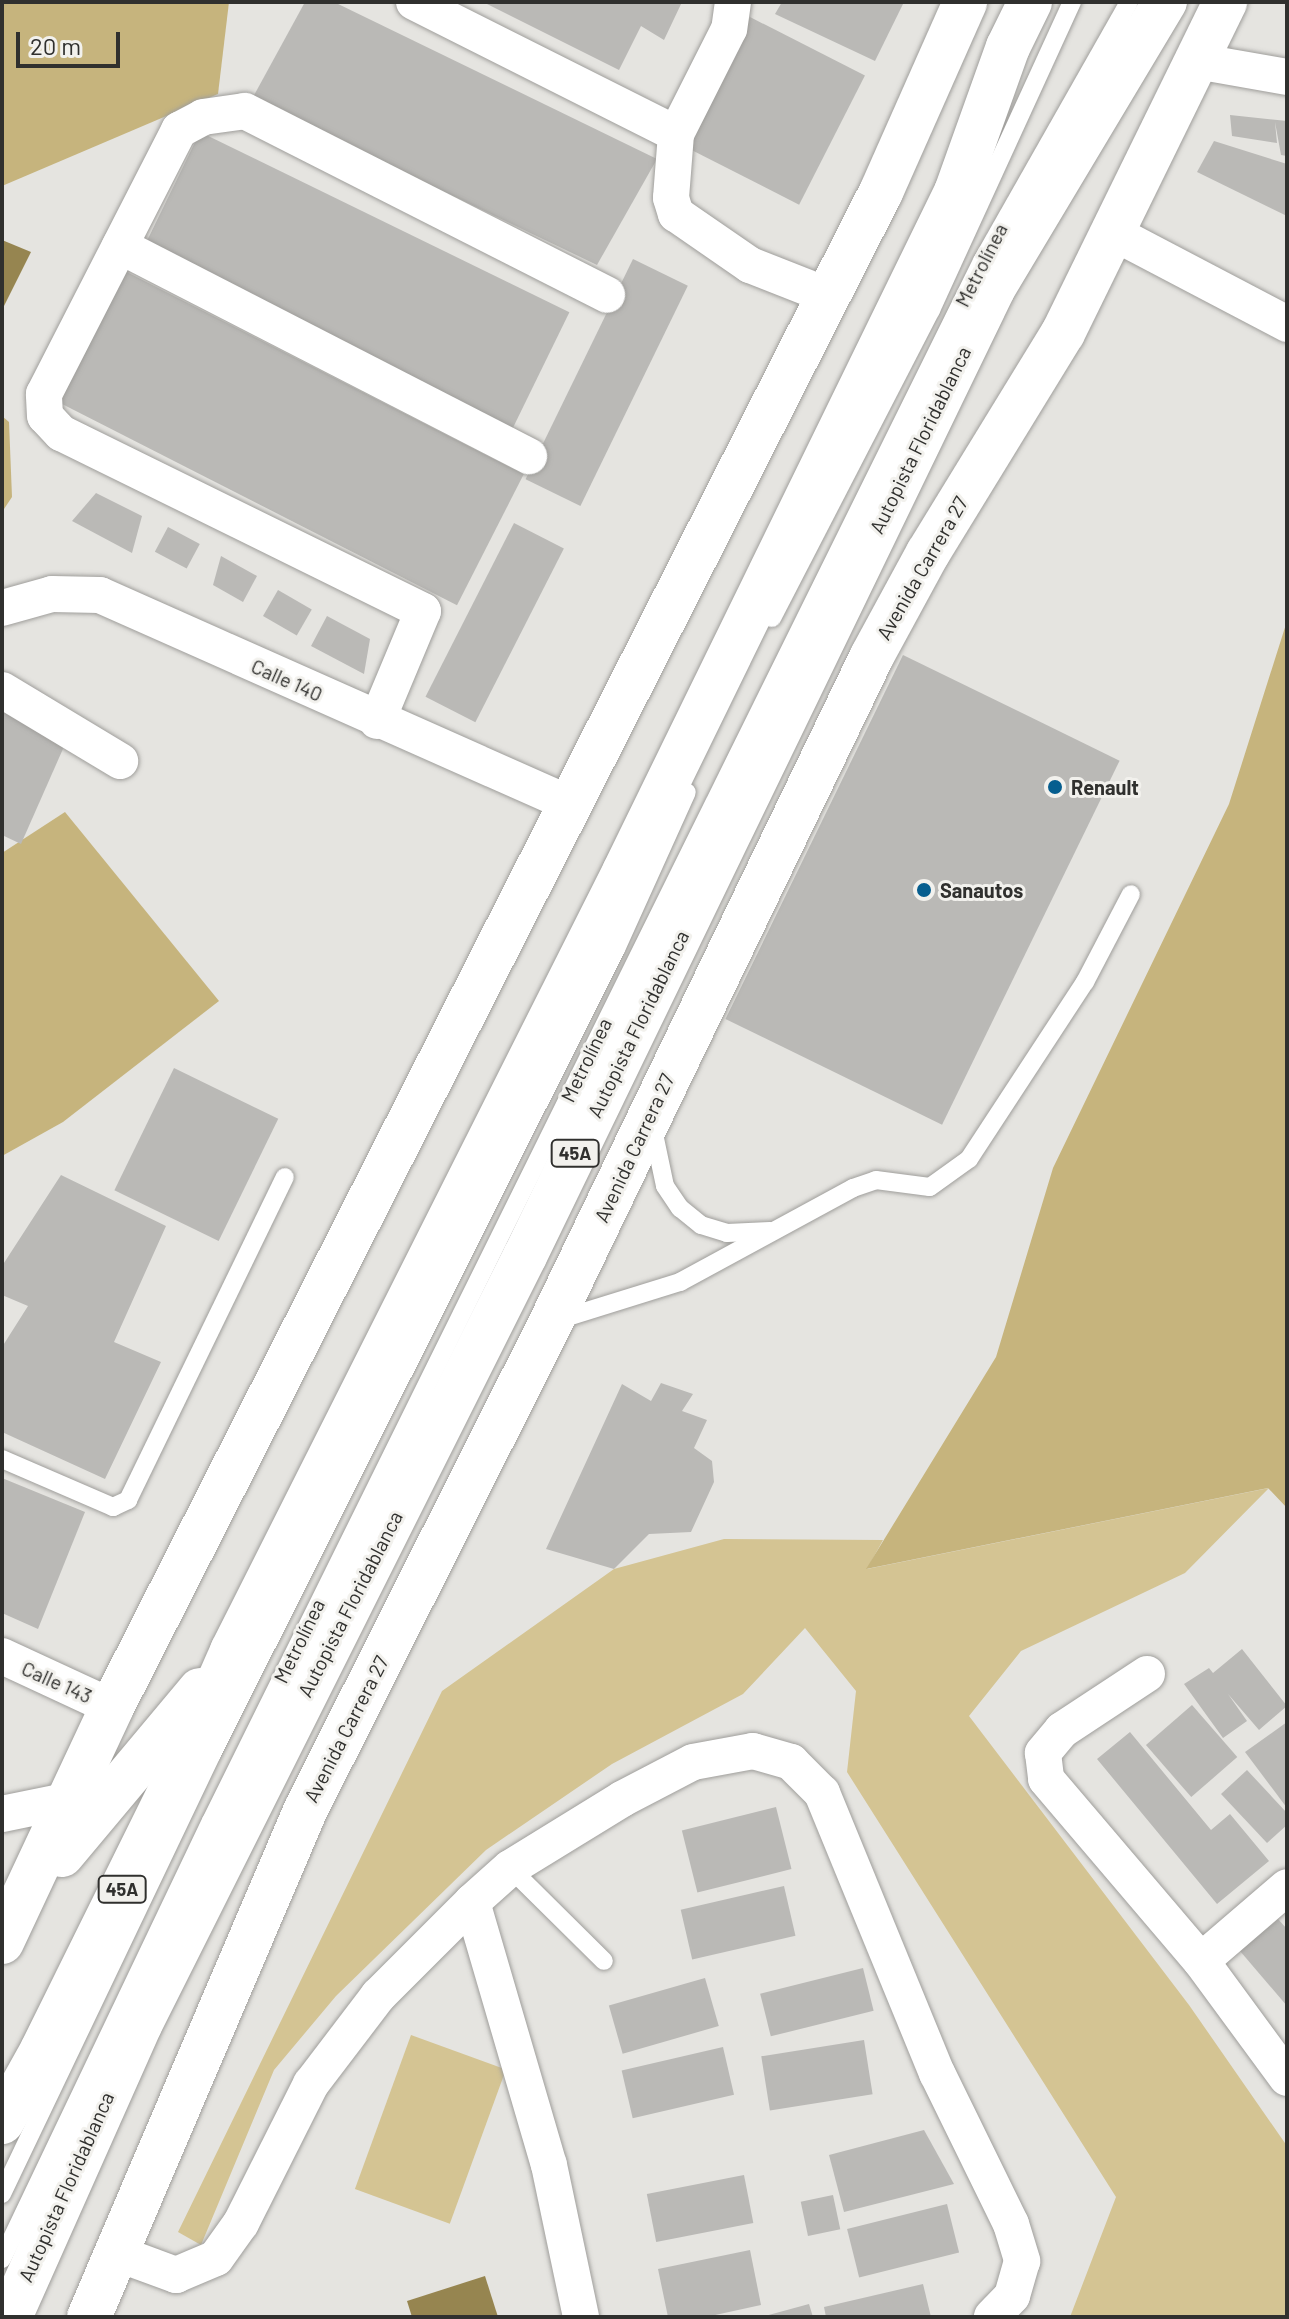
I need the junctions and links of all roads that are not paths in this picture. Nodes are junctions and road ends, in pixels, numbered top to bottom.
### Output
1 (414, 2) edge
2 (733, 2) edge
3 (965, 2) edge
4 (1030, 2) edge
5 (1072, 2) edge
6 (1129, 2) edge
7 (1165, 2) edge
8 (1225, 2) edge
9 (1196, 61) junction
10 (1287, 77) edge
11 (676, 134) junction
12 (1112, 232) junction
13 (120, 246) junction
14 (607, 295) dead end
15 (826, 295) junction
16 (1287, 324) edge
17 (529, 456) dead end
18 (2, 608) edge
19 (764, 633) dead end
20 (750, 661) dead end
21 (2, 690) edge
22 (377, 721) junction
23 (120, 761) dead end
24 (568, 803) junction
25 (1131, 894) dead end
26 (656, 1099) junction
27 (285, 1177) dead end
28 (792, 1226) junction
29 (551, 1322) junction
30 (2, 1459) edge
31 (232, 1651) junction
32 (2, 1656) edge
33 (1147, 1674) dead end
34 (112, 1707) junction
35 (70, 1800) junction
36 (2, 1814) edge
37 (510, 1868) junction
38 (1287, 1887) edge
39 (23, 1901) junction
40 (472, 1902) junction
41 (2, 1942) edge
42 (604, 1961) dead end
43 (1201, 1961) junction
44 (1287, 2078) edge
45 (2, 2122) edge
46 (2, 2194) edge
47 (119, 2254) junction
48 (2, 2259) edge
49 (10, 2317) edge
50 (89, 2317) edge
51 (581, 2317) edge
52 (992, 2317) edge

1 - 11 street
2 - 11 street
3 - 15 highway
4 - 31 highway, 45A
5 - 19 lane, Metrolínea
6 - 48 lane, Metrolínea
7 - 49 highway, Autopista Floridablanca / 45A
8 - 9 highway, Avenida Carrera 27
9 - 10 street
9 - 12 highway, Avenida Carrera 27
11 - 15 street
12 - 16 street
12 - 26 highway, Avenida Carrera 27
13 - 14 street
13 - 17 street
13 - 22 street
15 - 24 highway
18 - 22 street, Calle 140
20 - 46 lane, Metrolínea
21 - 23 street
22 - 24 street, Calle 140
24 - 34 highway
25 - 28 lane
26 - 28 lane
26 - 29 highway, Avenida Carrera 27
27 - 30 lane
28 - 29 lane
29 - 47 highway, Avenida Carrera 27
31 - 39 highway
31 - 45 highway, 45A
32 - 34 street, Calle 143
33 - 43 street
34 - 35 highway
35 - 36 street
35 - 39 highway
37 - 40 street
37 - 42 lane
37 - 52 street
38 - 43 street
39 - 41 highway
40 - 47 street
40 - 51 street
43 - 44 street
47 - 50 highway, Avenida Carrera 27

